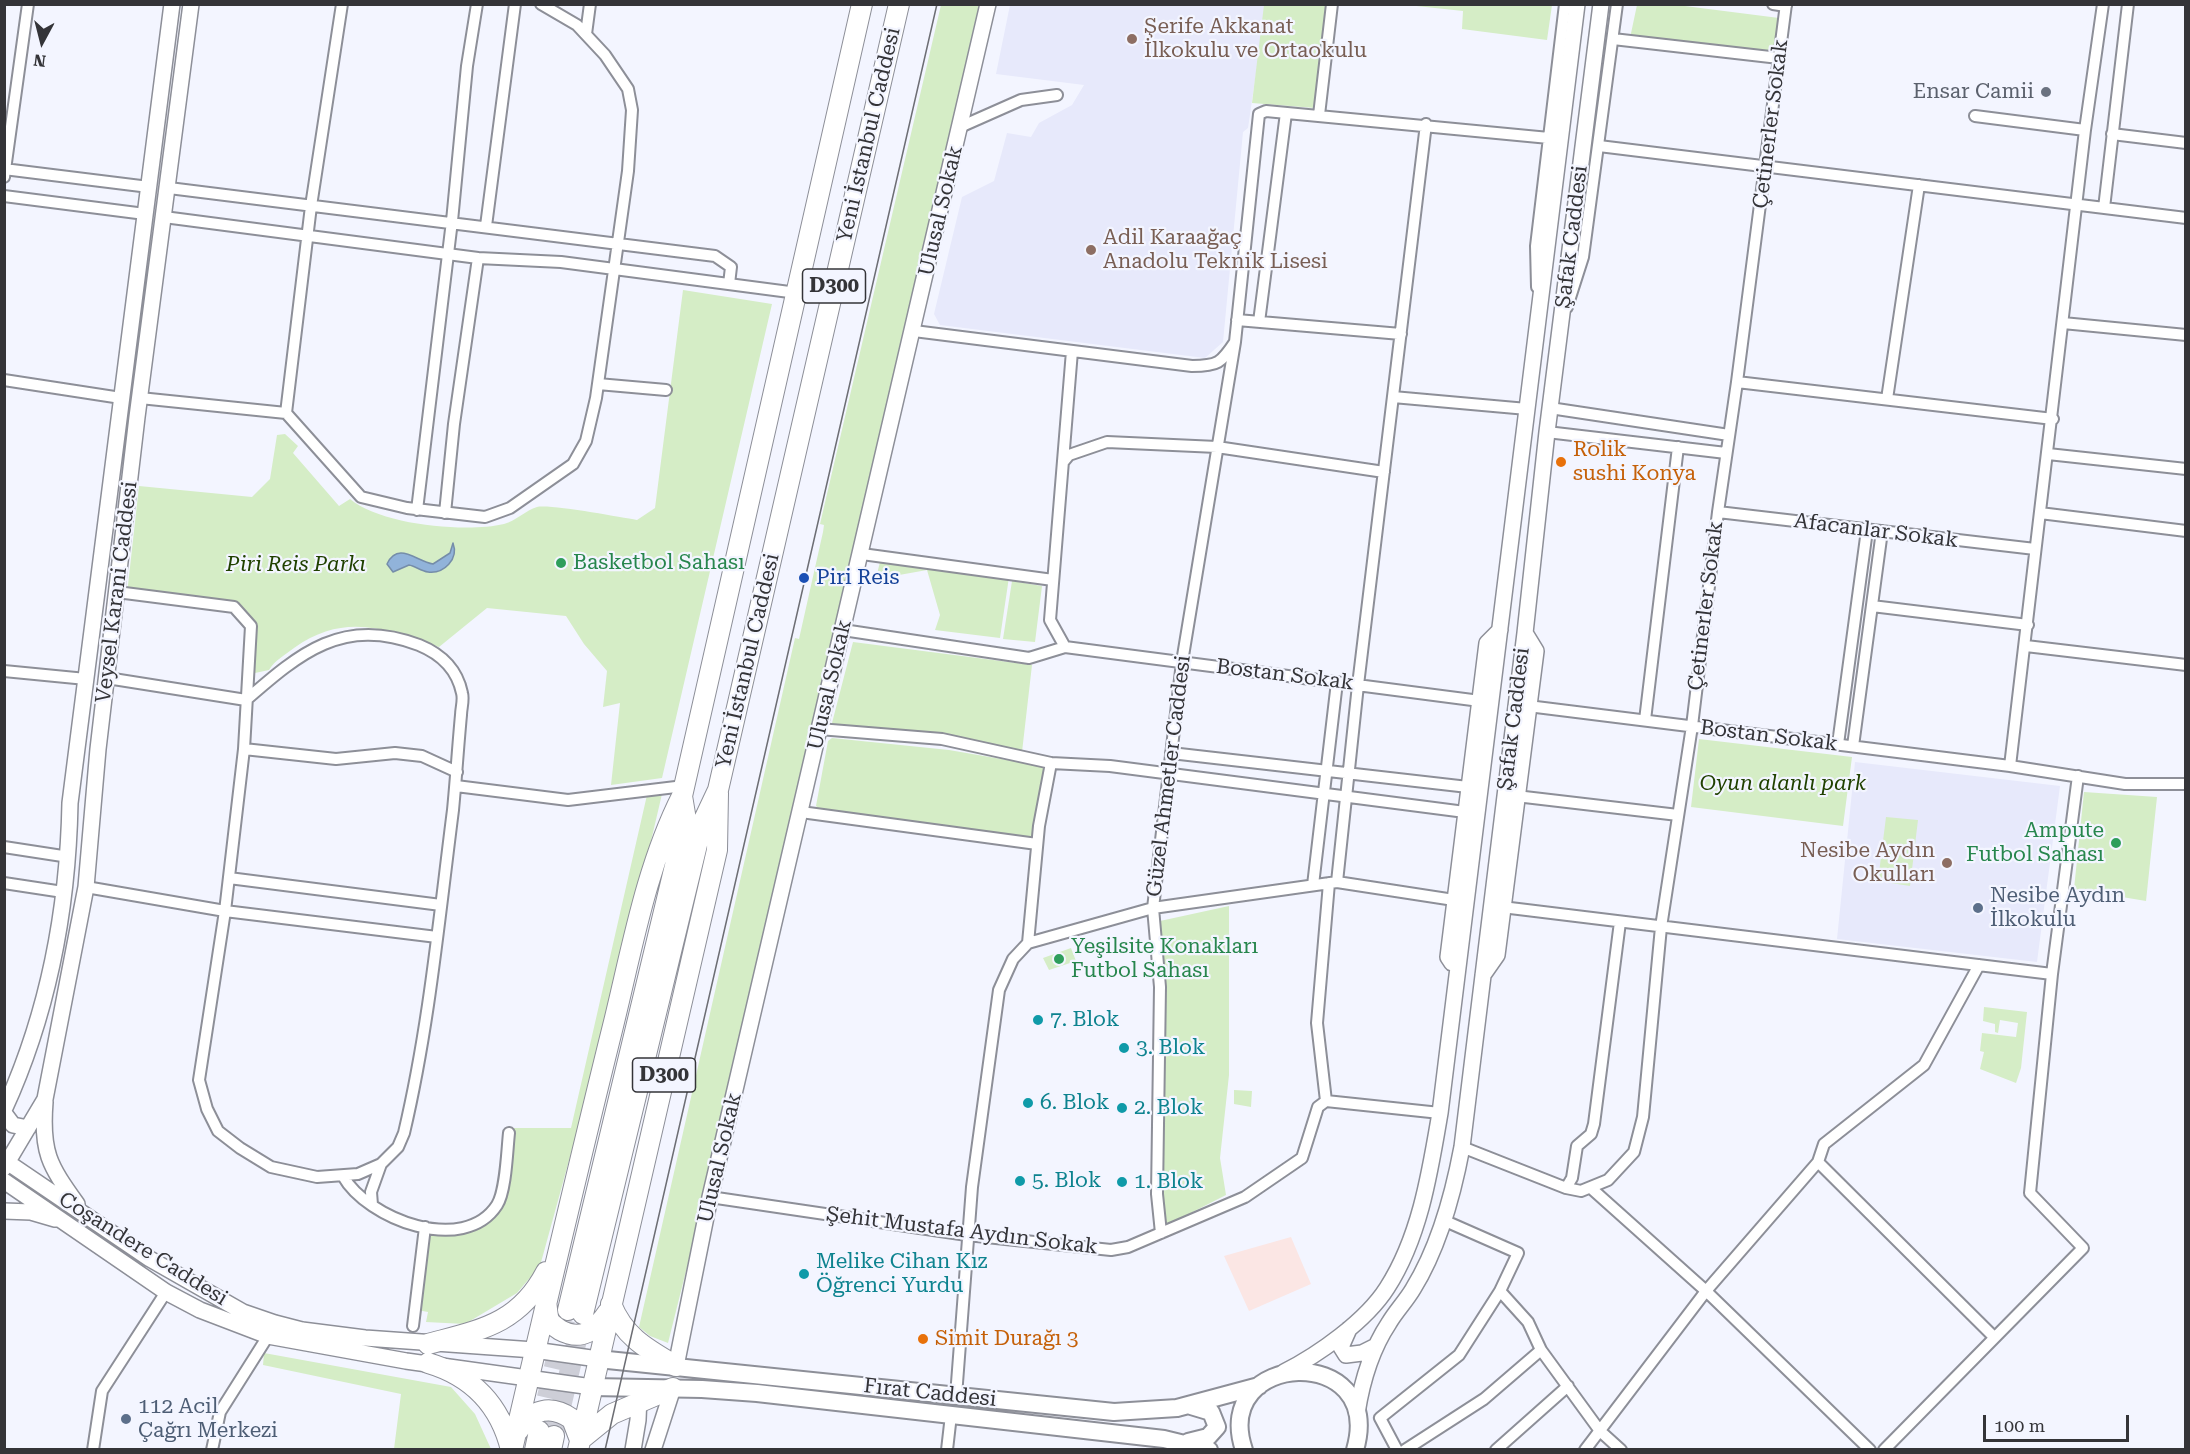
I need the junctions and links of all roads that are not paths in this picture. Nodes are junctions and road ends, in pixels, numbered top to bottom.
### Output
1 (28, 4) edge
2 (172, 4) edge
3 (191, 4) edge
4 (342, 4) edge
5 (477, 4) edge
6 (515, 4) edge
7 (541, 4) edge
8 (590, 4) edge
9 (862, 4) edge
10 (900, 4) edge
11 (988, 4) edge
12 (1332, 4) edge
13 (1565, 4) edge
14 (1577, 4) edge
15 (1601, 4) edge
16 (1617, 4) edge
17 (1773, 4) edge
18 (2103, 4) edge
19 (2128, 4) edge
20 (1786, 5) edge
21 (586, 34) junction
22 (1612, 39) junction
23 (1779, 58) junction
24 (1057, 95) dead end
25 (1286, 113) junction
26 (1319, 115) junction
27 (1975, 116) dead end
28 (1426, 124) junction
29 (960, 127) junction
30 (2085, 130) junction
31 (2112, 134) junction
32 (1549, 138) junction
33 (2186, 143) edge
34 (1599, 146) junction
35 (1765, 168) junction
36 (5, 172) edge
37 (1919, 185) junction
38 (149, 187) junction
39 (169, 188) junction
40 (4, 196) edge
41 (2076, 205) junction
42 (311, 206) junction
43 (2104, 208) junction
44 (145, 214) junction
45 (164, 217) junction
46 (2186, 218) edge
47 (452, 221) junction
48 (486, 226) junction
49 (308, 236) junction
50 (618, 243) junction
51 (448, 254) junction
52 (1545, 257) junction
53 (478, 258) junction
54 (1569, 260) junction
55 (614, 269) junction
56 (729, 284) junction
57 (797, 293) junction
58 (1538, 319) junction
59 (1237, 320) junction
60 (1259, 322) junction
61 (2063, 323) junction
62 (1561, 324) junction
63 (914, 331) junction
64 (1401, 334) junction
65 (2186, 335) edge
66 (1235, 342) junction
67 (1072, 351) junction
68 (4, 380) edge
69 (1737, 382) junction
70 (598, 384) junction
71 (666, 390) dead end
72 (1393, 397) junction
73 (121, 398) junction
74 (140, 398) junction
75 (1887, 399) junction
76 (1550, 408) junction
77 (1527, 409) junction
78 (286, 413) junction
79 (2053, 419) junction
80 (1547, 432) junction
81 (1728, 435) junction
82 (1217, 447) junction
83 (1678, 447) junction
84 (1726, 453) junction
85 (2048, 453) junction
86 (1064, 461) junction
87 (2186, 469) edge
88 (1384, 472) junction
89 (417, 510) junction
90 (1718, 512) junction
91 (445, 513) junction
92 (2040, 513) junction
93 (1867, 530) junction
94 (1882, 531) junction
95 (2186, 531) edge
96 (2035, 549) junction
97 (862, 554) junction
98 (1053, 580) junction
99 (117, 592) junction
100 (1872, 606) junction
101 (2028, 625) junction
102 (843, 630) junction
103 (1500, 630) junction
104 (1525, 633) junction
105 (1065, 646) junction
106 (2026, 646) junction
107 (1182, 662) junction
108 (2186, 664) edge
109 (4, 671) edge
110 (107, 678) junction
111 (86, 679) junction
112 (1338, 682) junction
113 (1358, 685) junction
114 (246, 700) junction
115 (1480, 701) junction
116 (1528, 706) junction
117 (1645, 720) junction
118 (1692, 726) junction
119 (819, 729) junction
120 (1838, 744) junction
121 (1854, 746) junction
122 (244, 749) junction
123 (1171, 753) junction
124 (1051, 763) junction
125 (2010, 766) junction
126 (1327, 771) junction
127 (457, 772) junction
128 (1348, 774) junction
129 (1168, 775) junction
130 (2078, 777) junction
131 (2186, 784) edge
132 (456, 786) junction
133 (1468, 786) junction
134 (718, 790) junction
135 (683, 791) junction
136 (1324, 794) junction
137 (1346, 796) junction
138 (1516, 796) junction
139 (801, 812) junction
140 (1465, 812) junction
141 (1678, 815) junction
142 (1037, 844) junction
143 (4, 848) edge
144 (69, 857) junction
145 (229, 878) junction
146 (1333, 882) junction
147 (4, 883) edge
148 (1313, 885) junction
149 (86, 887) junction
150 (63, 892) junction
151 (1454, 900) junction
152 (441, 905) junction
153 (1502, 907) junction
154 (1153, 909) junction
155 (225, 911) junction
156 (1620, 921) junction
157 (1661, 927) junction
158 (437, 937) junction
159 (1028, 944) junction
160 (1979, 965) junction
161 (1456, 973) junction
162 (2052, 974) junction
163 (1481, 977) junction
164 (16, 1083) junction
165 (4, 1096) edge
166 (45, 1100) junction
167 (1326, 1101) junction
168 (4, 1112) edge
169 (1440, 1113) junction
170 (28, 1128) junction
171 (509, 1133) dead end
172 (1462, 1147) junction
173 (1818, 1162) junction
174 (6, 1164) edge
175 (381, 1164) junction
176 (343, 1176) junction
177 (4, 1180) edge
178 (1566, 1188) junction
179 (1592, 1189) junction
180 (710, 1197) junction
181 (372, 1205) junction
182 (4, 1211) edge
183 (83, 1211) junction
184 (1443, 1220) junction
185 (68, 1222) junction
186 (425, 1227) junction
187 (1161, 1233) junction
188 (967, 1235) junction
189 (558, 1248) junction
190 (1500, 1291) junction
191 (1706, 1291) junction
192 (166, 1292) junction
193 (546, 1298) junction
194 (611, 1306) junction
195 (413, 1326) dead end
196 (1351, 1327) junction
197 (268, 1336) junction
198 (1994, 1337) junction
199 (1376, 1347) junction
200 (534, 1350) junction
201 (1541, 1350) junction
202 (428, 1354) junction
203 (598, 1359) junction
204 (676, 1366) junction
205 (1284, 1372) junction
206 (527, 1378) junction
207 (1259, 1386) junction
208 (1568, 1386) junction
209 (592, 1387) junction
210 (673, 1388) junction
211 (639, 1395) junction
212 (956, 1396) junction
213 (1190, 1406) junction
214 (1357, 1413) junction
215 (951, 1415) junction
216 (1600, 1431) junction
217 (1184, 1442) junction
218 (1141, 1443) edge
219 (579, 1444) edge
220 (513, 1445) edge
221 (1357, 1446) edge
222 (93, 1449) edge
223 (212, 1449) edge
224 (633, 1449) edge
225 (653, 1449) edge
226 (947, 1449) edge
227 (1209, 1449) edge
228 (1244, 1449) edge
229 (1397, 1449) edge
230 (1405, 1449) edge
231 (1496, 1449) edge
232 (1585, 1449) edge
233 (1621, 1449) edge
234 (1870, 1449) edge
235 (1884, 1449) edge

1 - 36 street
2 - 38 main road, Veysel Karani Caddesi
3 - 39 main road, Veysel Karani Caddesi
4 - 42 street
5 - 47 street
6 - 48 street
7 - 21 street
8 - 21 street
9 - 57 highway, Yeni İstanbul Caddesi / D300
10 - 134 highway, Yeni İstanbul Caddesi / D300
11 - 29 main road, Ulusal Sokak
12 - 26 street
13 - 32 street
14 - 52 main road, Şafak Caddesi
15 - 54 main road, Şafak Caddesi
16 - 22 street
17 - 20 street
18 - 30 street
19 - 31 street
20 - 23 street, Çetinerler Sokak
21 - 50 street
22 - 23 street
22 - 34 street
23 - 35 street, Çetinerler Sokak
24 - 29 street
25 - 26 street
25 - 59 street, Güzel Ahmetler Caddesi
25 - 60 street
26 - 28 street
27 - 30 street
28 - 32 street
28 - 64 street
29 - 63 main road, Ulusal Sokak
30 - 41 street
31 - 33 street
31 - 43 street
32 - 58 street
34 - 35 street
34 - 62 street
35 - 37 street
35 - 69 street, Çetinerler Sokak
36 - 38 street
37 - 41 street
37 - 75 street
38 - 44 main road, Veysel Karani Caddesi
39 - 42 street
39 - 45 main road, Veysel Karani Caddesi
40 - 44 street
41 - 43 street
41 - 61 street
42 - 47 street
42 - 49 street
43 - 46 street
44 - 73 main road, Veysel Karani Caddesi
45 - 49 street
45 - 74 main road, Veysel Karani Caddesi
47 - 48 street
47 - 51 street
48 - 50 street
49 - 51 street
49 - 78 street
50 - 55 street
50 - 56 street
51 - 53 street
51 - 89 street
52 - 54 main road
52 - 58 main road, Şafak Caddesi
53 - 55 street
53 - 91 street
54 - 62 main road, Şafak Caddesi
55 - 56 street
55 - 70 street
56 - 57 street
57 - 135 highway, Yeni İstanbul Caddesi / D300
58 - 77 main road, Şafak Caddesi
59 - 60 street
59 - 66 street, Güzel Ahmetler Caddesi
60 - 64 street
61 - 65 street
61 - 79 street
62 - 76 main road, Şafak Caddesi
63 - 67 street
63 - 97 main road, Ulusal Sokak
64 - 72 street
66 - 67 street
66 - 82 street, Güzel Ahmetler Caddesi
67 - 86 street
68 - 73 street
69 - 75 street
69 - 81 street, Çetinerler Sokak
70 - 71 street
70 - 91 street
72 - 77 street
72 - 88 street
73 - 111 main road, Veysel Karani Caddesi
74 - 78 street
74 - 99 main road, Veysel Karani Caddesi
75 - 79 street
76 - 80 main road, Şafak Caddesi
76 - 81 street
77 - 103 main road, Şafak Caddesi
78 - 89 street
79 - 85 street
80 - 83 street
80 - 104 main road, Şafak Caddesi
81 - 84 street, Çetinerler Sokak
82 - 86 street
82 - 88 street
82 - 107 street, Güzel Ahmetler Caddesi
83 - 84 street
83 - 117 street
84 - 90 street, Çetinerler Sokak
85 - 87 street
85 - 92 street
86 - 98 street
88 - 113 street
89 - 91 street
90 - 93 street, Afacanlar Sokak
90 - 118 street, Çetinerler Sokak
92 - 95 street
92 - 96 street
93 - 94 street, Afacanlar Sokak
93 - 120 street
94 - 96 street, Afacanlar Sokak
94 - 100 street
96 - 101 street
97 - 98 street
97 - 102 main road, Ulusal Sokak
98 - 105 street
99 - 110 main road, Veysel Karani Caddesi
99 - 114 street
100 - 101 street
100 - 121 street
101 - 106 street
102 - 105 street, Bostan Sokak
102 - 119 main road, Ulusal Sokak
103 - 115 main road
103 - 161 main road, Şafak Caddesi
104 - 116 main road
104 - 163 main road, Şafak Caddesi
105 - 107 street, Bostan Sokak
106 - 108 street
106 - 125 street
107 - 112 street, Bostan Sokak
107 - 123 street, Güzel Ahmetler Caddesi
109 - 111 street
110 - 114 street
110 - 149 main road, Veysel Karani Caddesi
111 - 144 main road, Veysel Karani Caddesi
112 - 113 street, Bostan Sokak
112 - 126 street
113 - 115 street, Bostan Sokak
113 - 128 street
114 - 122 street
114 - 127 street
115 - 133 main road
116 - 117 street, Bostan Sokak
116 - 138 main road
117 - 118 street, Bostan Sokak
118 - 120 street, Bostan Sokak
118 - 141 street, Çetinerler Sokak
119 - 124 street
119 - 139 main road, Ulusal Sokak
120 - 121 street, Bostan Sokak
121 - 125 street, Bostan Sokak
122 - 127 street
122 - 145 street
123 - 126 street
123 - 129 street, Güzel Ahmetler Caddesi
124 - 129 street
124 - 142 street
125 - 130 street, Bostan Sokak
126 - 128 street
126 - 136 street
127 - 132 street
128 - 133 street
128 - 137 street
129 - 136 street
129 - 154 street, Güzel Ahmetler Caddesi
130 - 131 street, Bostan Sokak
130 - 162 street
132 - 135 street
132 - 152 street
133 - 140 main road
134 - 135 highway, Yeni İstanbul Caddesi / D300
134 - 194 highway, D300
135 - 189 highway, D300
136 - 137 street
136 - 148 street
137 - 140 street
137 - 146 street
138 - 141 street
138 - 153 main road
139 - 142 street
139 - 180 main road, Ulusal Sokak
140 - 151 main road
141 - 157 street, Çetinerler Sokak
142 - 159 street
143 - 144 street
144 - 150 main road, Veysel Karani Caddesi
145 - 152 street
145 - 155 street
146 - 148 street
146 - 151 street
146 - 167 street
147 - 150 street
148 - 154 street
149 - 155 street
149 - 166 main road, Veysel Karani Caddesi
150 - 164 main road, Veysel Karani Caddesi
151 - 161 main road
152 - 158 street
153 - 156 street
153 - 163 main road
154 - 159 street, Güzel Ahmetler Caddesi
154 - 187 street
155 - 158 street
155 - 176 street
156 - 157 street
156 - 178 street
157 - 160 street
157 - 179 street, Çetinerler Sokak
158 - 175 street
159 - 188 street
160 - 162 street
160 - 173 street
161 - 169 main road, Şafak Caddesi
162 - 198 street
163 - 172 main road, Şafak Caddesi
164 - 165 main road
164 - 168 main road, Veysel Karani Caddesi
166 - 170 main road, Veysel Karani Caddesi
166 - 183 main road
167 - 169 street
167 - 187 street, Şehit Mustafa Aydın Sokak
168 - 170 main road
169 - 196 main road, Şafak Caddesi
170 - 174 main road, Veysel Karani Caddesi
171 - 186 street
172 - 178 street
172 - 184 main road, Şafak Caddesi
173 - 191 street
173 - 198 street
174 - 183 main road, Coşandere Caddesi
175 - 176 street
175 - 181 street
176 - 181 street
177 - 185 main road, Coşandere Caddesi
178 - 179 street
179 - 191 street
180 - 188 street, Şehit Mustafa Aydın Sokak
180 - 204 main road, Ulusal Sokak
181 - 186 street
182 - 185 main road
183 - 202 main road, Coşandere Caddesi
184 - 190 street
184 - 199 main road, Şafak Caddesi
185 - 192 main road, Coşandere Caddesi
186 - 195 street
187 - 188 street, Şehit Mustafa Aydın Sokak
188 - 212 street
189 - 193 highway, D300
189 - 202 highway
190 - 201 street
190 - 229 street
191 - 216 street
191 - 234 street
192 - 197 main road, Coşandere Caddesi
192 - 222 street
193 - 194 highway
193 - 200 highway, D300
194 - 203 highway, D300
194 - 204 highway
196 - 199 main road
196 - 205 main road, Şafak Caddesi
197 - 202 main road, Coşandere Caddesi
197 - 223 street
198 - 235 street
199 - 214 main road, Şafak Caddesi
200 - 202 main road, Coşandere Caddesi
200 - 203 main road, Coşandere Caddesi
200 - 206 highway, D300
201 - 208 street
201 - 230 street
202 - 206 main road, Coşandere Caddesi
202 - 220 highway
203 - 204 main road, Fırat Caddesi
203 - 209 highway, D300
204 - 212 main road, Fırat Caddesi
205 - 207 main road, Fırat Caddesi
205 - 214 main road
206 - 209 main road, Coşandere Caddesi
206 - 220 highway, D300
207 - 213 main road, Fırat Caddesi
207 - 228 main road
208 - 216 street
208 - 231 street
209 - 211 main road
209 - 219 highway, D300
210 - 211 highway
210 - 215 main road, Fırat Caddesi
210 - 225 main road
211 - 219 highway
211 - 224 main road
212 - 213 main road, Fırat Caddesi
213 - 217 main road
214 - 221 main road
215 - 218 main road, Fırat Caddesi
215 - 226 street
216 - 232 street
216 - 233 street
217 - 218 main road, Fırat Caddesi
217 - 227 main road, Fırat Caddesi
219 - 220 highway

